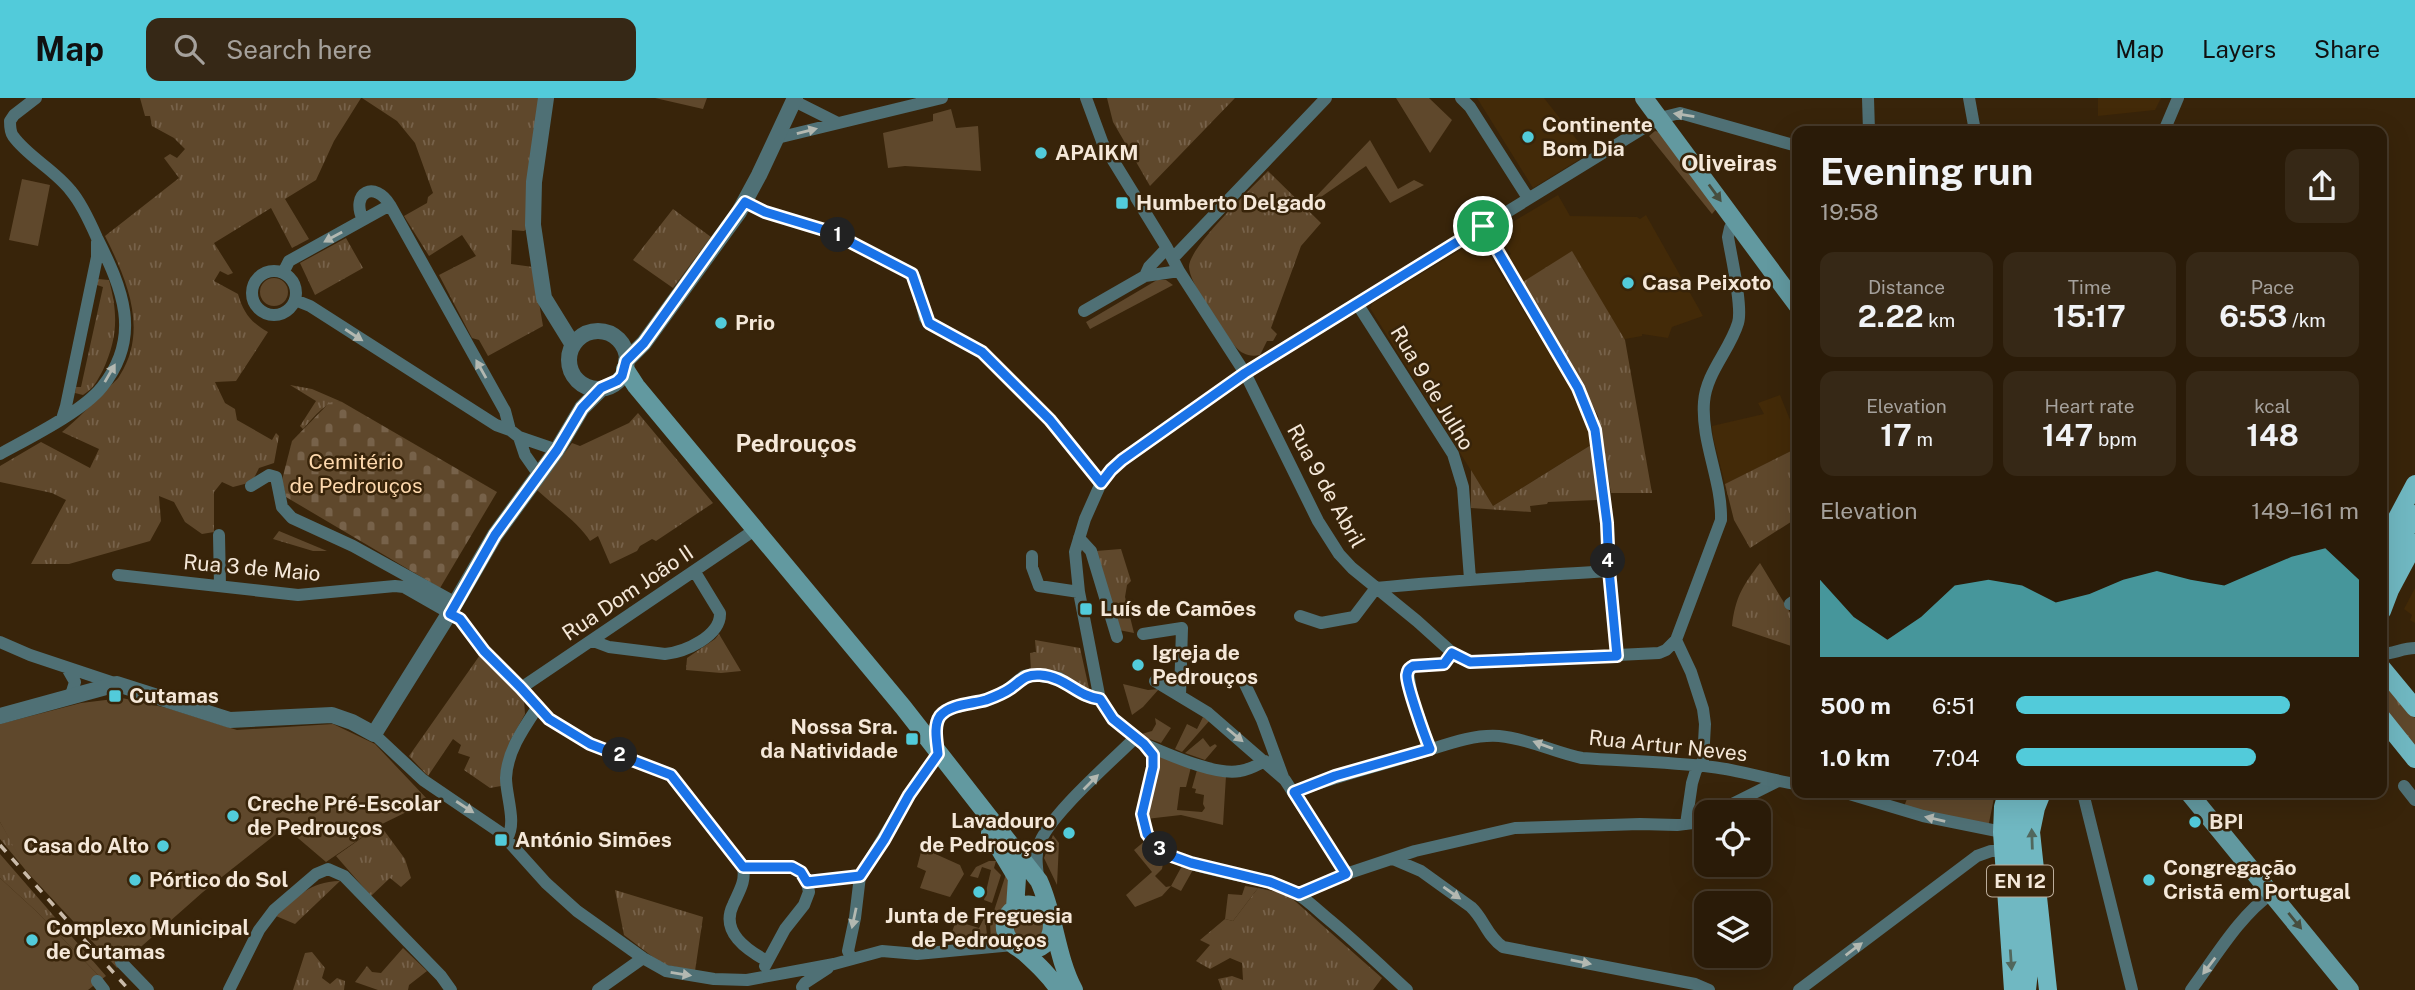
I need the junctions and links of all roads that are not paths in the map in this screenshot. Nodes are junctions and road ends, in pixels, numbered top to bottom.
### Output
1 (36, 98) edge
2 (547, 98) edge
3 (942, 98) edge
4 (1087, 98) edge
5 (1326, 98) edge
6 (1461, 98) edge
7 (1868, 98) edge
8 (1969, 98) edge
9 (2178, 98) edge
10 (795, 100) edge
11 (1653, 105) edge
12 (838, 123) junction
13 (1869, 126) edge
14 (1974, 126) edge
15 (2166, 126) edge
16 (777, 138) junction
17 (1792, 145) edge
18 (1528, 198) junction
19 (745, 202) junction
20 (390, 205) junction
21 (363, 220) junction
22 (1735, 220) junction
23 (1483, 226) junction
24 (97, 238) junction
25 (1170, 253) junction
26 (1179, 271) junction
27 (283, 273) junction
28 (1145, 276) junction
29 (1792, 298) edge
30 (295, 300) junction
31 (1358, 305) junction
32 (1083, 311) dead end
33 (559, 320) junction
34 (589, 332) junction
35 (619, 341) junction
36 (644, 343) junction
37 (573, 345) junction
38 (1245, 373) junction
39 (617, 375) junction
40 (576, 380) junction
41 (582, 408) junction
42 (61, 419) junction
43 (514, 434) junction
44 (557, 450) junction
45 (0, 454) edge
46 (539, 475) junction
47 (1101, 483) junction
48 (2415, 484) edge
49 (251, 486) dead end
50 (2415, 514) edge
51 (756, 529) junction
52 (219, 535) dead end
53 (2387, 537) edge
54 (1079, 538) junction
55 (2415, 543) edge
56 (1032, 556) dead end
57 (2387, 566) edge
58 (1609, 570) junction
59 (695, 572) junction
60 (118, 575) dead end
61 (1470, 579) junction
62 (220, 586) junction
63 (1377, 588) junction
64 (1079, 592) junction
65 (2387, 596) edge
66 (453, 608) junction
67 (1300, 616) dead end
68 (1143, 634) dead end
69 (1117, 637) dead end
70 (593, 640) junction
71 (1676, 640) junction
72 (0, 642) edge
73 (2415, 648) edge
74 (1452, 653) junction
75 (2387, 654) edge
76 (1617, 656) junction
77 (67, 668) junction
78 (2387, 674) edge
79 (1243, 680) dead end
80 (1155, 681) dead end
81 (117, 684) junction
82 (521, 688) junction
83 (71, 695) junction
84 (1180, 696) junction
85 (1100, 699) junction
86 (537, 708) junction
87 (2415, 708) edge
88 (0, 716) edge
89 (2387, 724) edge
90 (374, 734) junction
91 (1140, 741) junction
92 (1430, 749) junction
93 (938, 754) junction
94 (2415, 759) edge
95 (1265, 761) junction
96 (1699, 766) junction
97 (956, 776) junction
98 (1285, 780) junction
99 (1778, 781) junction
100 (1792, 783) edge
101 (2404, 786) dead end
102 (1294, 792) junction
103 (1863, 798) edge
104 (2006, 798) edge
105 (2022, 798) edge
106 (2040, 798) edge
107 (2084, 798) edge
108 (2193, 798) edge
109 (1740, 800) edge
110 (2415, 800) edge
111 (1694, 821) edge
112 (1686, 824) junction
113 (2002, 832) junction
114 (507, 838) junction
115 (2004, 851) junction
116 (1393, 859) junction
117 (743, 867) junction
118 (1346, 874) junction
119 (860, 876) junction
120 (1039, 881) junction
121 (807, 882) junction
122 (2272, 893) junction
123 (1299, 894) junction
124 (1015, 908) junction
125 (1050, 919) junction
126 (1018, 948) junction
127 (643, 958) junction
128 (851, 958) junction
129 (767, 961) junction
130 (121, 962) dead end
131 (834, 964) junction
132 (2029, 971) junction
133 (763, 976) junction
134 (710, 984) edge
135 (148, 990) edge
136 (229, 990) edge
137 (451, 990) edge
138 (598, 990) edge
139 (803, 990) edge
140 (1059, 990) edge
141 (1074, 990) edge
142 (1407, 990) edge
143 (1709, 990) edge
144 (1799, 990) edge
145 (2013, 990) edge
146 (2027, 990) edge
147 (2035, 990) edge
148 (2048, 990) edge
149 (2132, 990) edge
150 (2191, 990) edge
151 (2350, 990) edge

1 - 24 street
2 - 33 street
3 - 12 street
4 - 25 street, Rua 9 de Abril
5 - 25 street
6 - 18 street
7 - 13 street
8 - 14 street
9 - 15 street
10 - 12 street
10 - 16 street
17 -> 11 street
11 - 18 street
11 -> 22 main road
16 -> 12 street
16 - 19 street
18 - 23 street
19 - 36 street
19 - 47 street
20 - 21 street
20 - 21 street
43 -> 20 street
21 -> 27 street
22 - 29 main road
22 - 71 street
23 - 31 street
23 - 58 street
24 - 42 street
42 -> 24 street
25 - 26 street, Rua 9 de Abril
25 - 28 street
26 - 28 street
26 - 38 street, Rua 9 de Abril
27 - 30 street
27 - 30 street
28 - 32 street
30 -> 43 street
31 - 38 street
31 - 61 street, Rua 9 de Julho
33 - 34 street
33 - 37 street
34 - 35 street
34 - 37 street
35 - 36 street
35 - 39 street
36 - 39 street
37 - 40 street
38 - 47 street
38 - 63 street, Rua 9 de Abril
39 - 40 street
39 - 41 street
39 - 51 main road
40 - 41 street
41 - 44 street
42 - 45 street
43 - 44 street
43 - 46 street
44 - 46 street
46 - 66 street
47 - 54 street
48 - 53 main road
49 - 66 street
50 - 57 main road
51 - 59 street, Rua Dom João II
51 - 93 main road
52 - 62 street
54 - 64 street
54 - 69 street
55 - 65 main road
56 - 64 street
58 - 61 street
58 - 76 street
59 - 70 street, Rua Dom João II
59 - 70 street
60 - 62 street, Rua 3 de Maio
61 - 63 street
62 - 66 street, Rua 3 de Maio
63 - 67 street
63 - 74 street, Rua 9 de Abril
64 - 85 street
66 - 82 street, Rua 3 de Maio
66 - 90 street
68 - 84 street
70 - 82 street, Rua Dom João II
71 - 76 street, Rua 9 de Abril
71 - 96 street
72 - 77 street
73 - 75 street
74 - 76 street, Rua 9 de Abril
74 - 92 street
77 - 81 street
77 - 83 street
78 - 87 main road
79 - 98 street
80 - 84 street
81 - 83 street
81 - 90 street
82 - 86 street, Rua 3 de Maio
83 - 88 street
84 -> 95 street
85 - 91 street
85 - 93 street
86 - 114 street
86 - 117 street, Rua 3 de Maio
89 - 94 main road
90 -> 114 street
91 - 95 street
120 -> 91 street
91 - 123 street
96 -> 92 street, Rua Artur Neves
92 - 102 street, Rua Artur Neves
93 - 97 main road
93 - 119 street
95 - 98 street
96 - 99 street, Rua Artur Neves
96 - 112 street
97 - 120 main road
97 - 124 main road
98 - 102 street
99 - 100 street, Rua Artur Neves
99 - 109 street
101 - 110 street
102 - 118 street
113 -> 103 street
104 - 113 main road, EN 12
105 - 132 main road, EN 12
148 -> 106 main road, EN 12
107 - 149 street
108 - 122 main road
111 - 112 street
112 - 116 street
113 - 115 main road, EN 12
114 - 127 street
144 -> 115 street
115 -> 145 main road, EN 12
116 - 118 street
116 -> 143 street
117 - 121 street
117 - 129 street
118 - 123 street
119 - 121 street
119 -> 128 street
120 - 125 main road
121 - 129 street
122 -> 150 street
122 -> 151 main road
123 - 142 street
124 - 125 main road
124 - 126 main road
125 - 126 main road
125 - 141 main road
126 - 128 street
126 - 140 main road
127 -> 134 street
127 - 138 street
128 - 131 street
129 - 133 street
130 - 135 street
131 - 133 street
131 - 139 street
132 - 146 main road, EN 12
132 - 147 main road, EN 12
133 - 134 street
136 - 137 street

